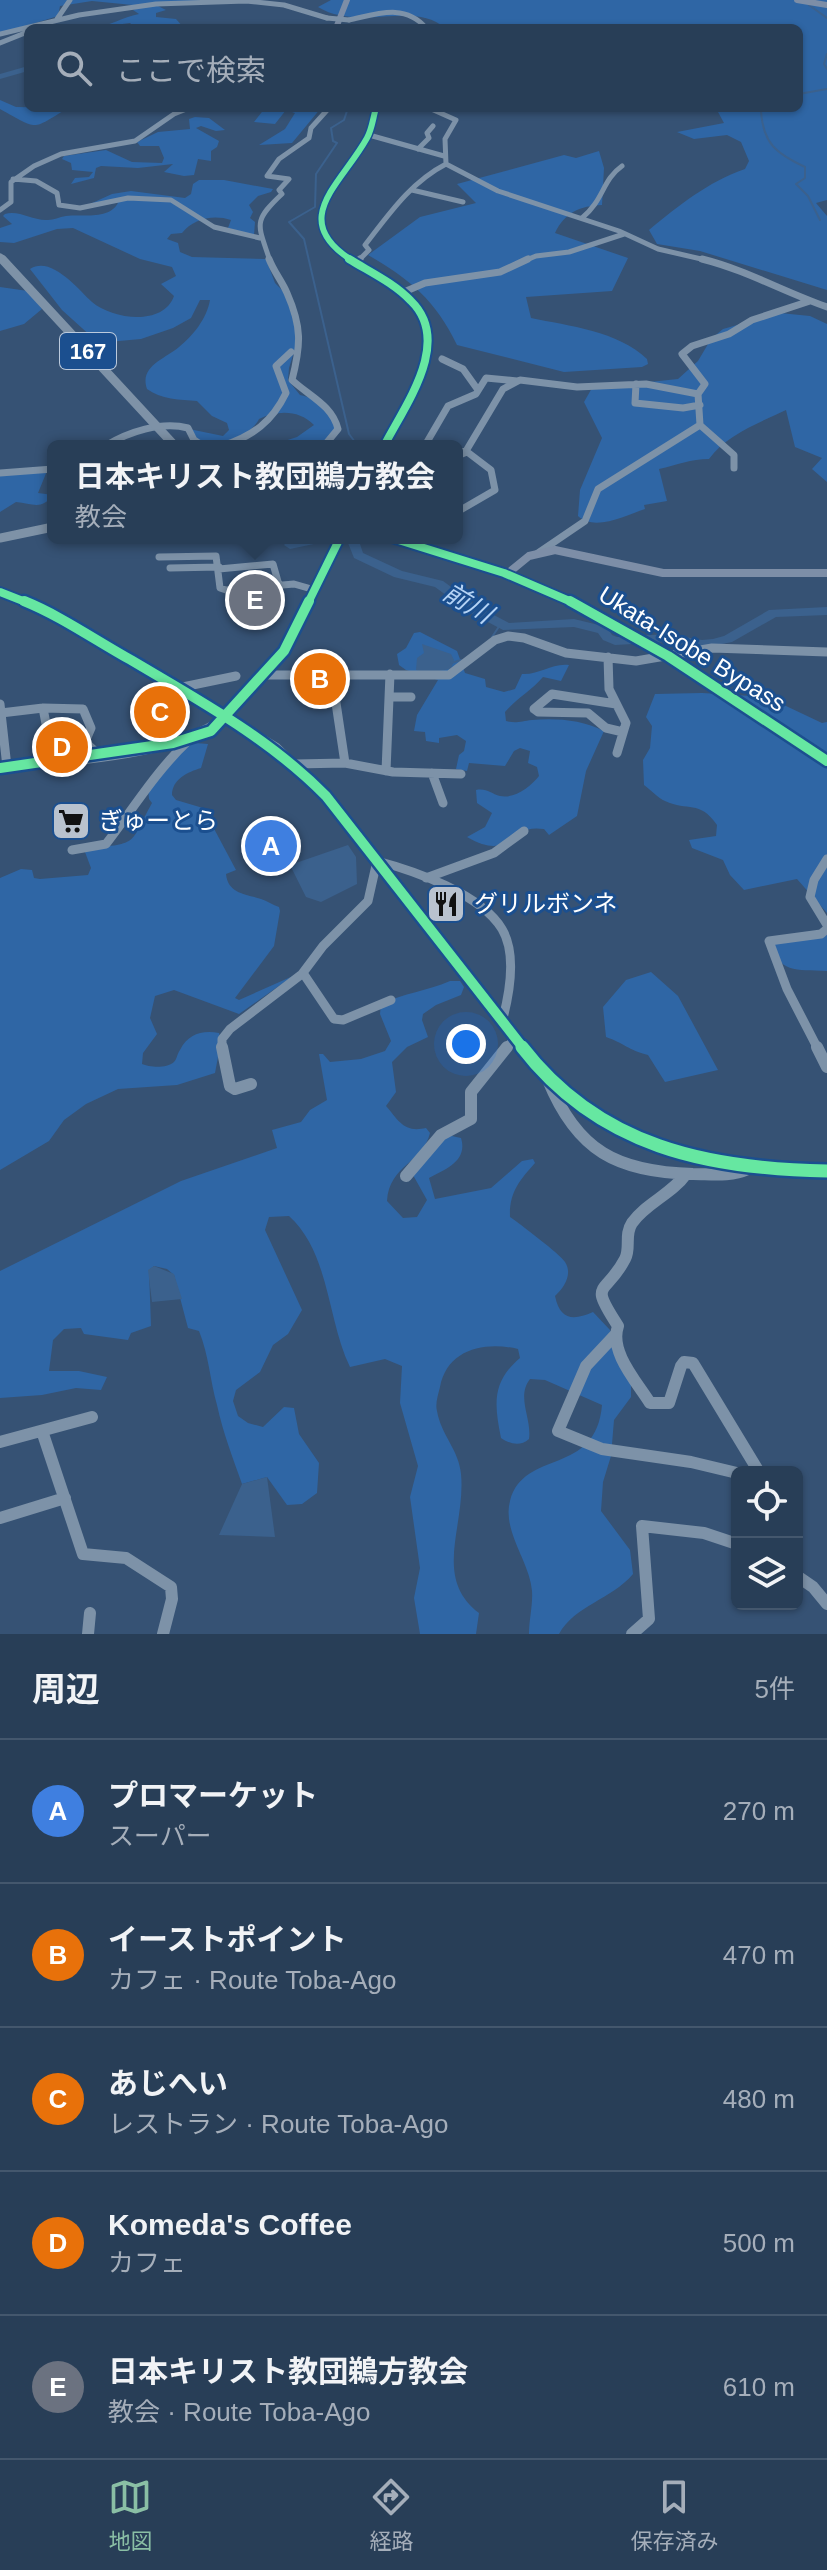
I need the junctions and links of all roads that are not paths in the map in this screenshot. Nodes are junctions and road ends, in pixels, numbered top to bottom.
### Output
1 (70, 0) edge
2 (347, 0) edge
3 (799, 0) edge
4 (827, 5) edge
5 (55, 20) junction
6 (39, 24) edge
7 (46, 24) edge
8 (338, 24) edge
9 (424, 24) edge
10 (24, 28) edge
11 (0, 34) edge
12 (24, 34) edge
13 (0, 43) edge
14 (178, 112) edge
15 (328, 112) edge
16 (375, 112) edge
17 (438, 112) edge
18 (433, 126) dead end
19 (369, 135) junction
20 (418, 149) junction
21 (444, 156) junction
22 (446, 164) junction
23 (622, 166) dead end
24 (13, 179) junction
25 (412, 190) junction
26 (463, 202) dead end
27 (0, 210) edge
28 (582, 218) junction
29 (624, 234) junction
30 (260, 238) junction
31 (0, 257) edge
32 (356, 264) junction
33 (404, 292) junction
34 (415, 295) dead end
35 (810, 301) junction
36 (827, 307) edge
37 (291, 352) dead end
38 (442, 359) dead end
39 (517, 381) junction
40 (636, 384) junction
41 (478, 390) junction
42 (698, 394) junction
43 (700, 405) junction
44 (700, 425) junction
45 (159, 428) junction
46 (117, 440) edge
47 (170, 440) edge
48 (197, 440) edge
49 (241, 440) edge
50 (329, 440) edge
51 (387, 440) edge
52 (428, 440) edge
53 (467, 452) junction
54 (463, 453) edge
55 (734, 468) dead end
56 (47, 469) edge
57 (0, 473) edge
58 (463, 509) edge
59 (47, 528) edge
60 (0, 538) edge
61 (337, 544) edge
62 (411, 544) edge
63 (538, 553) junction
64 (159, 557) dead end
65 (170, 568) dead end
66 (219, 568) junction
67 (827, 573) edge
68 (507, 574) junction
69 (279, 585) junction
70 (315, 590) junction
71 (0, 592) edge
72 (827, 652) edge
73 (608, 657) junction
74 (669, 657) junction
75 (336, 673) junction
76 (390, 674) junction
77 (265, 675) junction
78 (236, 676) dead end
79 (178, 688) junction
80 (389, 697) junction
81 (411, 697) dead end
82 (616, 704) junction
83 (43, 708) junction
84 (1, 709) edge
85 (226, 717) junction
86 (623, 732) junction
87 (190, 739) junction
88 (617, 753) dead end
89 (98, 754) junction
90 (53, 761) junction
91 (827, 761) edge
92 (345, 763) junction
93 (295, 764) junction
94 (4, 768) edge
95 (386, 771) junction
96 (432, 773) junction
97 (461, 774) dead end
98 (443, 803) dead end
99 (524, 831) dead end
100 (72, 850) dead end
101 (827, 859) edge
102 (377, 861) junction
103 (426, 878) junction
104 (827, 927) edge
105 (303, 973) junction
106 (391, 1000) dead end
107 (502, 1022) junction
108 (515, 1038) junction
109 (827, 1067) edge
110 (547, 1077) junction
111 (251, 1084) dead end
112 (748, 1169) junction
113 (827, 1171) edge
114 (686, 1174) junction
115 (406, 1176) dead end
116 (615, 1335) junction
117 (92, 1417) dead end
118 (42, 1431) junction
119 (0, 1442) edge
120 (755, 1466) edge
121 (731, 1472) edge
122 (65, 1498) junction
123 (0, 1518) edge
124 (731, 1542) edge
125 (803, 1580) edge
126 (827, 1604) edge
127 (90, 1613) dead end
128 (88, 1634) edge
129 (163, 1634) edge
130 (632, 1634) edge

1 - 5 street
2 - 8 main road
3 - 4 main road
5 - 6 street
5 - 7 street
5 - 9 street, bridge
10 - 11 street
12 - 13 street
14 - 24 street
15 - 30 street
16 - 19 main road
17 - 21 street
18 - 20 street
19 - 20 street
19 - 32 main road
20 - 21 street
21 - 22 street
22 - 25 street
22 - 28 street
23 - 28 street
24 - 27 street
24 - 30 street
25 - 26 street
25 - 32 street
28 - 29 street
29 - 33 street
29 - 35 street
30 - 50 street
31 - 45 highway, 167
32 - 33 main road
33 - 34 street
33 - 51 main road
35 - 36 street
35 - 42 street
37 - 49 street
38 - 41 street
39 - 40 street
39 - 41 street
39 - 53 street
40 - 42 street
40 - 43 street
41 - 52 street
42 - 43 street
43 - 44 street
44 - 55 street
44 - 63 street
45 - 46 street
45 - 47 highway, 167
45 - 48 street
53 - 54 street
53 - 58 street
56 - 57 street
59 - 60 highway
61 - 70 main road
62 - 68 highway, Ukata-Isobe Bypass
63 - 67 main road
63 - 68 main road
64 - 66 street
65 - 66 street
66 - 69 street
66 - 69 street
68 - 74 highway, Ukata-Isobe Bypass
69 - 70 street
70 - 77 main road
71 - 79 main road
72 - 74 street
73 - 74 street
73 - 76 street
73 - 82 street
74 - 91 highway, Ukata-Isobe Bypass
75 - 76 street
75 - 77 street
75 - 92 street
76 - 80 street
77 - 85 main road
78 - 79 street
79 - 85 main road
80 - 81 street
80 - 95 street
82 - 86 street
82 - 86 street
83 - 84 street
83 - 89 street
83 - 90 street
84 - 94 street
85 - 87 street
85 - 93 street
86 - 88 street
87 - 89 street
87 - 100 street
89 - 90 street
90 - 94 street
92 - 93 street
92 - 95 street
93 - 102 street
95 - 96 street
96 - 97 street
96 - 98 street
99 - 103 street
101 - 104 street
102 - 103 street
102 - 105 street
102 - 107 street
103 - 107 street
104 - 109 street
105 - 106 street
105 - 111 street
107 - 108 street
108 - 110 street
108 - 115 street
110 - 112 street
110 - 114 street
112 - 113 street
112 - 114 street
114 - 116 street
116 - 120 street
116 - 121 street
117 - 118 street
118 - 119 street
118 - 122 street
122 - 123 street
122 - 129 street
124 - 130 street
125 - 126 street
127 - 128 street

